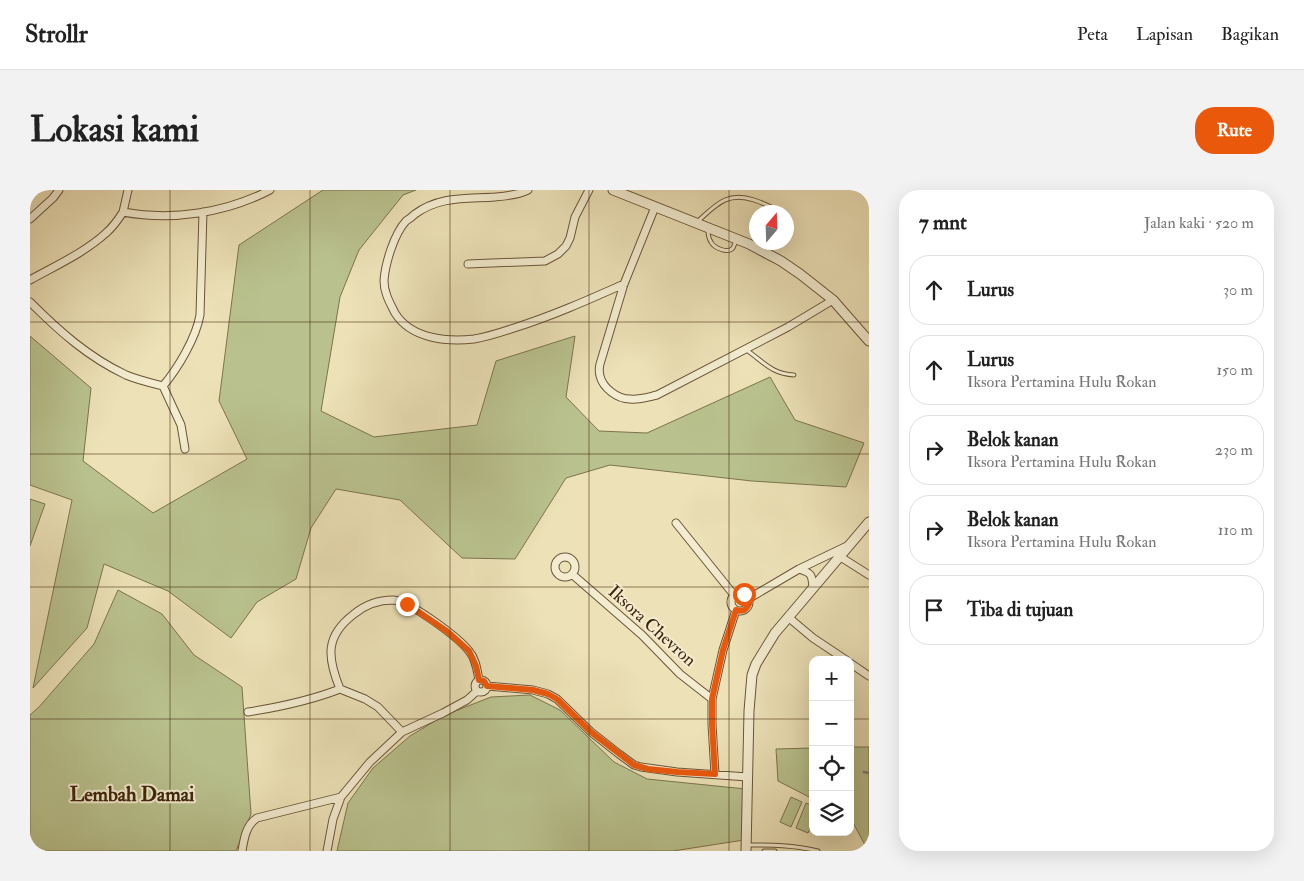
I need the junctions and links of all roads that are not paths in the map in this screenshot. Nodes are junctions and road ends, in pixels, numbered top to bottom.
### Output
1 (59, 190) edge
2 (128, 190) edge
3 (270, 190) edge
4 (528, 190) edge
5 (589, 190) edge
6 (613, 190) edge
7 (630, 193) edge
8 (767, 205) edge
9 (655, 207) junction
10 (123, 212) junction
11 (203, 212) junction
12 (30, 218) edge
13 (696, 222) junction
14 (707, 227) junction
15 (736, 239) junction
16 (468, 264) dead end
17 (30, 280) edge
18 (624, 284) junction
19 (833, 300) junction
20 (30, 302) edge
21 (869, 341) edge
22 (745, 349) junction
23 (794, 375) dead end
24 (164, 386) junction
25 (185, 449) dead end
26 (869, 522) edge
27 (676, 523) dead end
28 (850, 545) junction
29 (839, 556) junction
30 (799, 569) junction
31 (573, 575) dead end
32 (869, 575) edge
33 (813, 588) junction
34 (734, 595) junction
35 (748, 599) junction
36 (736, 610) junction
37 (788, 617) junction
38 (840, 656) edge
39 (854, 666) edge
40 (869, 676) edge
41 (479, 680) junction
42 (487, 686) junction
43 (340, 689) junction
44 (477, 691) junction
45 (712, 699) junction
46 (248, 712) dead end
47 (402, 732) junction
48 (715, 774) junction
49 (748, 777) junction
50 (341, 797) junction
51 (746, 848) edge
52 (242, 851) edge
53 (327, 851) edge
54 (764, 851) edge
55 (775, 851) edge
56 (818, 851) edge

1 - 12 street
2 - 10 street
3 - 11 street
4 - 18 street
5 - 16 street
6 - 7 street
7 - 9 street
8 - 13 lane
9 - 13 street
9 - 18 street
10 - 11 street
10 - 17 street
11 - 24 street
13 - 14 street
14 - 15 street
14 - 15 lane
15 - 19 street
18 - 22 street
19 - 21 street
19 - 22 street
20 - 24 street
22 - 23 lane
24 - 25 street
26 - 28 street
27 - 34 street
28 - 29 street
28 - 30 street
29 - 32 street
29 - 33 street
30 - 33 street
30 - 35 street
31 - 45 street, Iksora Chevron
33 - 37 street
34 - 35 street
34 - 36 street
35 - 36 street
36 - 45 street
37 - 38 street
37 - 49 street
39 - 40 street
41 - 42 street
41 - 43 street
41 - 44 street
42 - 44 street
42 - 48 street
43 - 46 street
43 - 47 street
44 - 47 street
45 - 48 street
47 - 50 street
48 - 49 street
49 - 51 street
50 - 52 street
50 - 53 street
51 - 56 lane
54 - 55 lane

